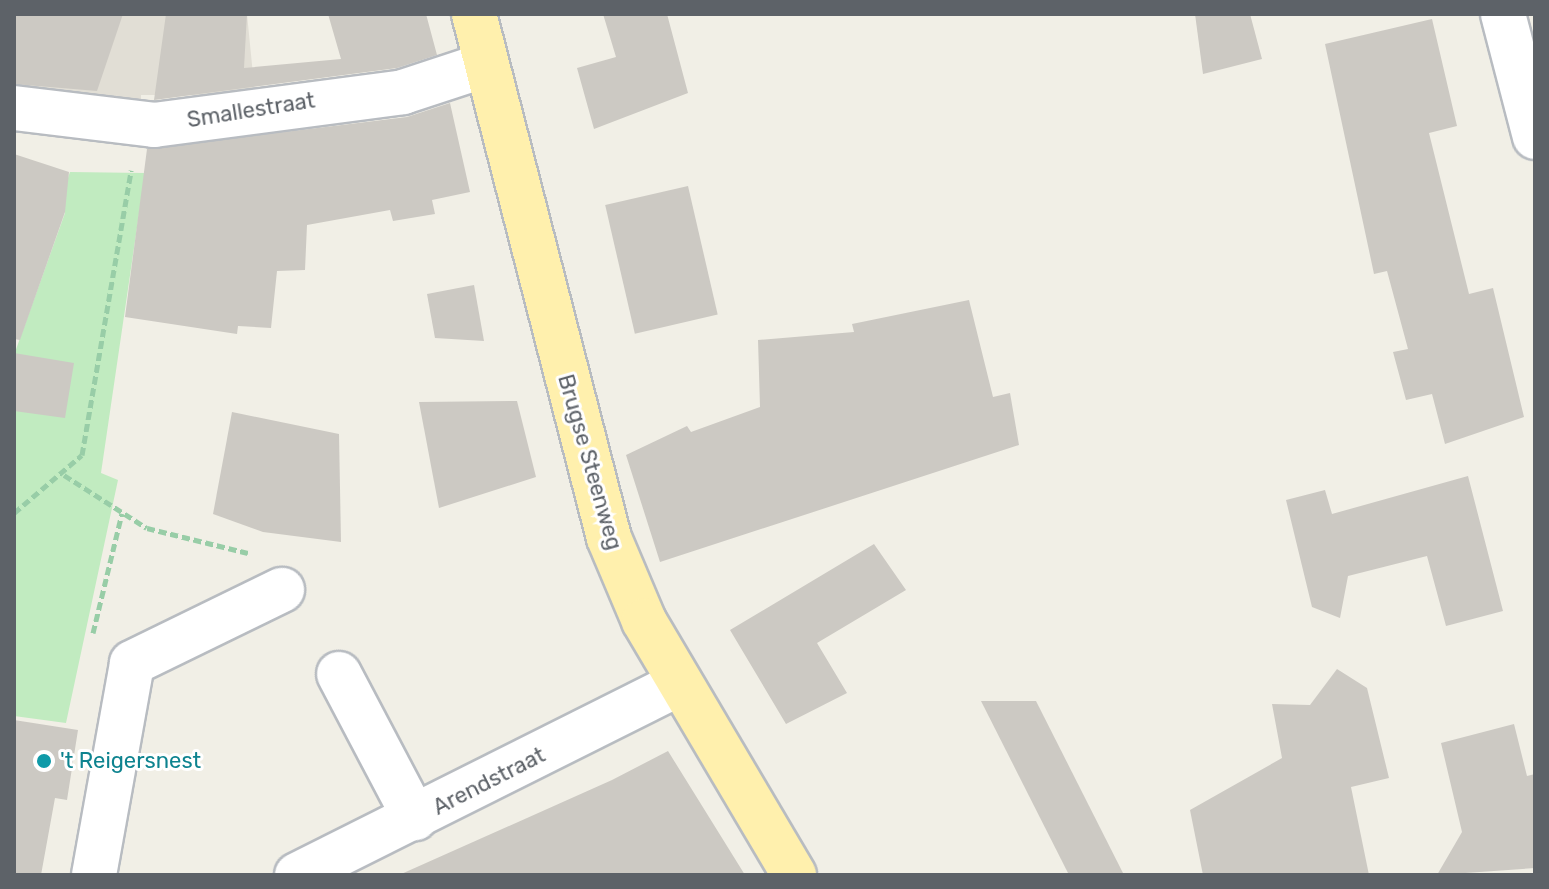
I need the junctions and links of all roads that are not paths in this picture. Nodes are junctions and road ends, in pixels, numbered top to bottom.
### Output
1 (474, 14) edge
2 (1503, 14) edge
3 (485, 65) junction
4 (14, 108) edge
5 (1535, 137) edge
6 (282, 590) road end
7 (339, 674) dead end
8 (680, 683) junction
9 (415, 818) junction
10 (94, 875) edge
11 (297, 875) edge
12 (794, 875) edge

1 - 3 main road, Brugse Steenweg
2 - 5 street
3 - 4 street, Smallestraat
3 - 8 main road, Brugse Steenweg
6 - 10 street
7 - 9 street
8 - 9 street, Arendstraat
8 - 12 main road, Brugse Steenweg
9 - 11 street, Arendstraat

